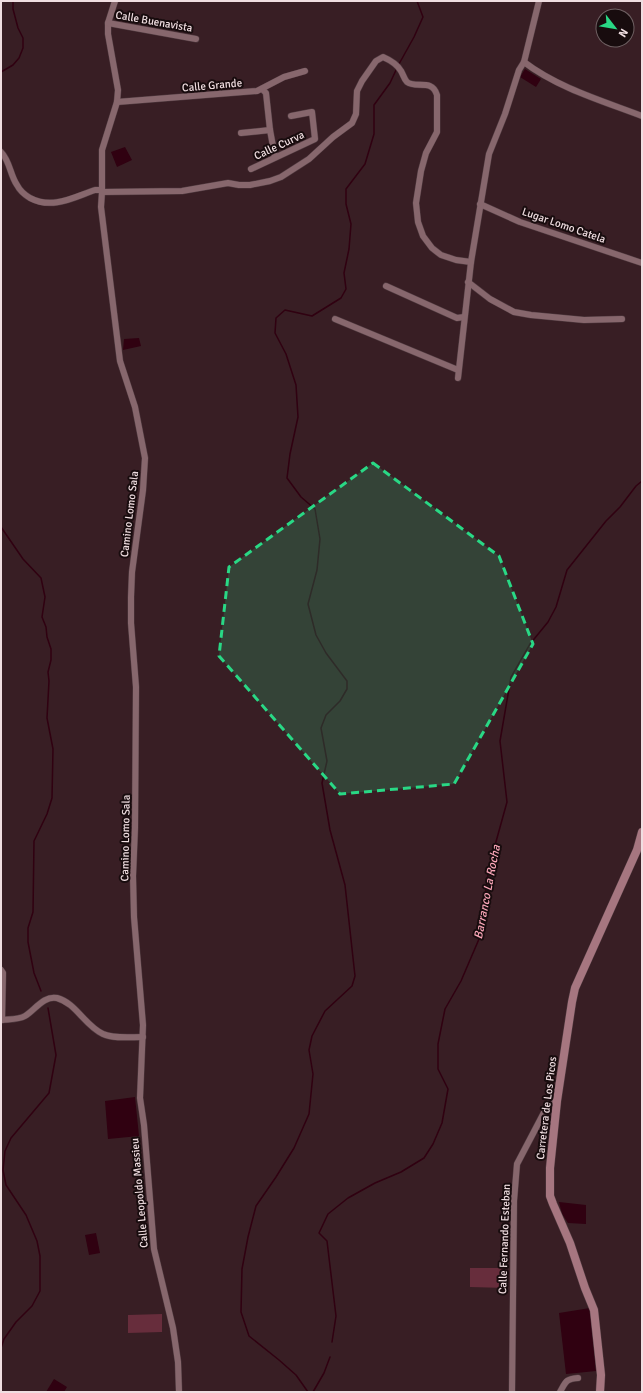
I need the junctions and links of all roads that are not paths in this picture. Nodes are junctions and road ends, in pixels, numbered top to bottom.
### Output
1 (115, 1) edge
2 (539, 1) edge
3 (108, 23) junction
4 (196, 39) dead end
5 (524, 62) junction
6 (305, 71) dead end
7 (262, 89) junction
8 (117, 102) junction
9 (292, 116) dead end
10 (642, 116) edge
11 (270, 130) junction
12 (241, 133) dead end
13 (1, 152) edge
14 (275, 157) junction
15 (251, 169) dead end
16 (102, 192) junction
17 (480, 204) junction
18 (471, 262) junction
19 (642, 262) edge
20 (468, 282) junction
21 (386, 286) dead end
22 (464, 317) junction
23 (335, 319) dead end
24 (622, 319) dead end
25 (458, 370) junction
26 (458, 378) dead end
27 (642, 832) edge
28 (639, 851) edge
29 (1, 970) edge
30 (1, 1020) edge
31 (142, 1037) junction
32 (557, 1101) junction
33 (578, 1378) dead end
34 (179, 1392) edge
35 (512, 1392) edge
36 (560, 1392) edge
37 (600, 1392) edge

1 - 3 street, Camino Lomo Sala
2 - 5 street
3 - 4 street, Calle Buenavista
3 - 8 street, Camino Lomo Sala
5 - 10 street
5 - 17 street
6 - 7 street, Calle Grande
7 - 8 street, Calle Grande
7 - 11 street
8 - 16 street, Camino Lomo Sala
9 - 14 street, Calle Curva
11 - 12 street
11 - 14 street
13 - 16 street
14 - 15 street, Calle Curva
16 - 18 street
16 - 31 street, Camino Lomo Sala
17 - 18 street
17 - 19 street, Lugar Lomo Catela
18 - 20 street
20 - 22 street
20 - 24 street
21 - 22 street
22 - 25 street
23 - 25 street
25 - 26 street
27 - 28 main road, Carretera de Los Picos
28 - 32 main road, Carretera de Los Picos
29 - 30 street
30 - 31 street
31 - 34 street, Calle Leopoldo Massieu
32 - 35 street, Calle Fernando Esteban
32 - 37 main road, Carretera de Los Picos
33 - 36 street

